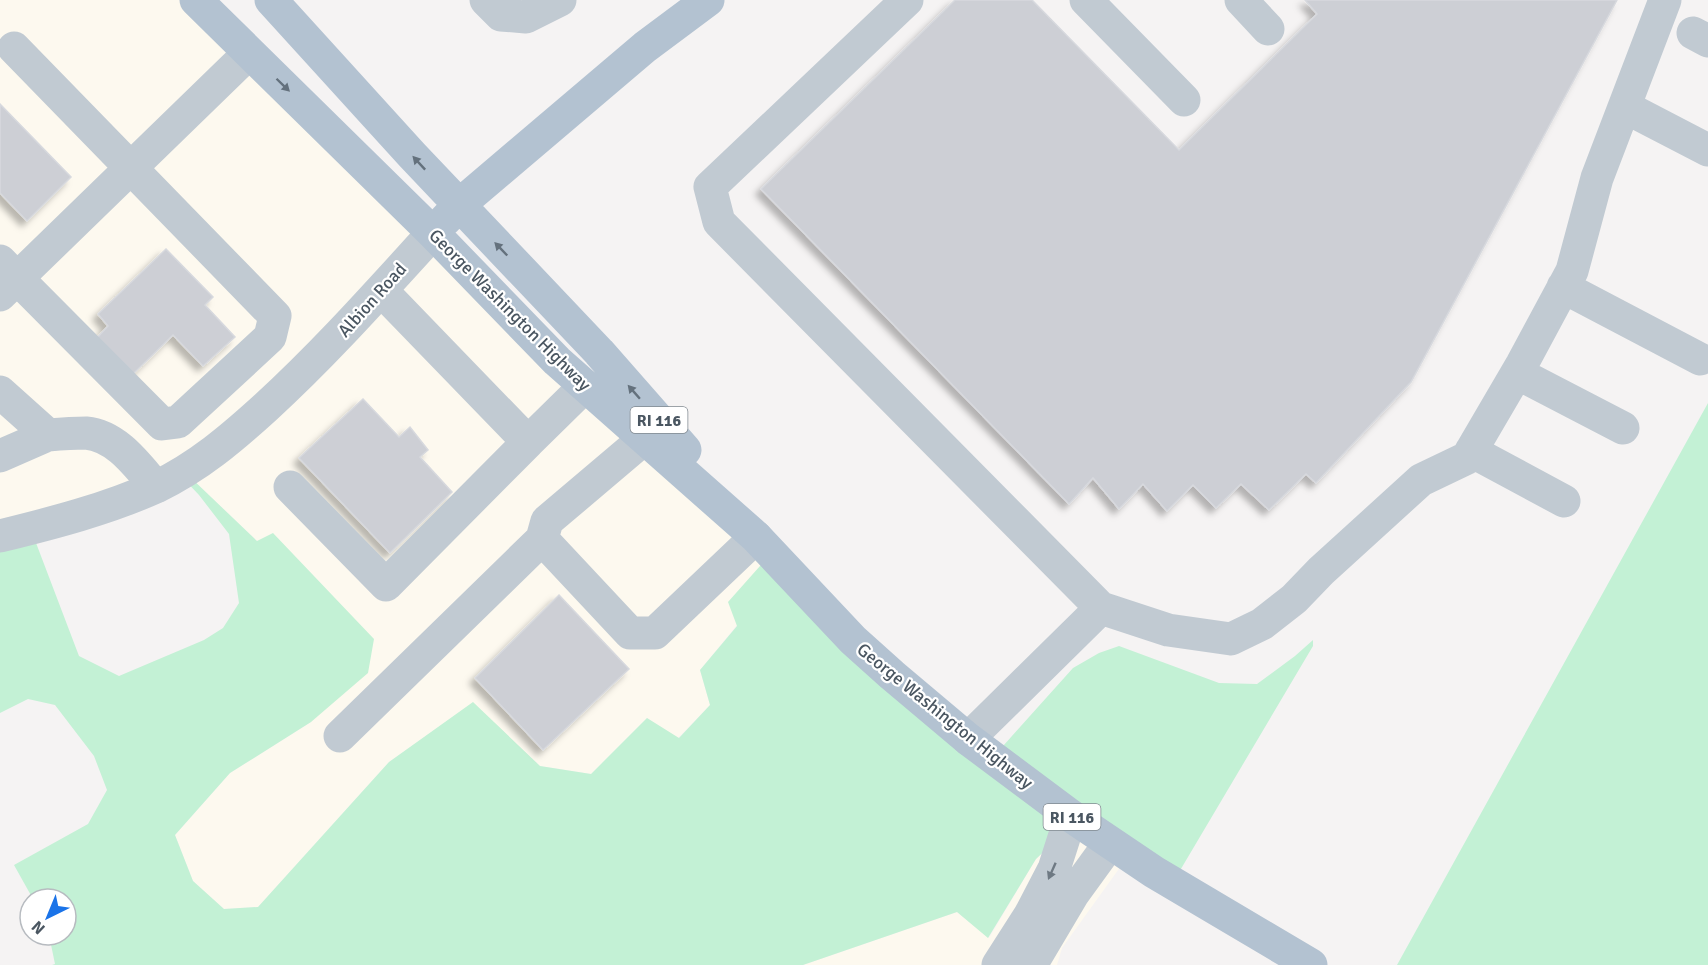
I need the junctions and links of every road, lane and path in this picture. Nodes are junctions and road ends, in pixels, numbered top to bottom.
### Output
1 (196, 0) edge
2 (271, 0) edge
3 (486, 0) edge
4 (561, 0) edge
5 (708, 0) edge
6 (907, 0) edge
7 (1086, 0) edge
8 (1241, 0) edge
9 (1665, 0) edge
10 (1268, 28) dead end
11 (14, 48) dead end
12 (249, 53) junction
13 (1184, 100) dead end
14 (1624, 107) junction
15 (1708, 150) edge
16 (130, 168) junction
17 (459, 205) junction
18 (433, 232) junction
19 (6, 278) edge
20 (1563, 287) junction
21 (381, 290) junction
22 (1700, 360) dead end
23 (1517, 372) junction
24 (585, 386) junction
25 (0, 392) edge
26 (1623, 428) dead end
27 (48, 435) junction
28 (645, 438) junction
29 (528, 442) junction
30 (1472, 451) junction
31 (0, 456) edge
32 (156, 487) junction
33 (290, 488) dead end
34 (1564, 501) dead end
35 (0, 536) edge
36 (756, 537) junction
37 (542, 539) junction
38 (1101, 608) junction
39 (853, 640) junction
40 (340, 736) dead end
41 (968, 739) junction
42 (1071, 816) junction
43 (1110, 843) junction
44 (998, 965) edge
45 (1031, 965) edge
46 (1311, 965) edge

1 - 12 main road, George Washington Highway / RI 116
17 -> 2 main road, George Washington Highway / RI 116
3 - 4 street
5 - 17 main road, Albion Road
6 - 38 street
7 - 13 street
8 - 10 street
9 - 14 street
11 - 16 street
12 - 16 street
12 -> 18 main road, George Washington Highway / RI 116
14 - 15 street
14 - 20 street
16 - 19 street
16 - 19 street
17 - 18 main road, Albion Road
39 -> 17 main road, George Washington Highway / RI 116
18 - 21 street, Albion Road
18 - 24 main road, George Washington Highway / RI 116
20 - 22 street
20 - 23 street
21 - 29 street
21 - 32 street, Albion Road
23 - 26 street
23 - 30 street
24 - 28 main road, George Washington Highway / RI 116
24 - 29 street
25 - 27 street
27 - 31 street
27 - 32 street
28 - 36 main road, George Washington Highway / RI 116
28 - 37 street
29 - 33 street
30 - 34 street
30 - 38 street
32 - 35 street, Albion Road
36 - 37 street
36 - 39 main road, George Washington Highway / RI 116
37 - 40 street
38 - 41 street
39 - 41 main road, George Washington Highway / RI 116
41 - 42 main road, George Washington Highway / RI 116
42 - 43 main road, George Washington Highway / RI 116
42 -> 44 street
43 - 45 street
43 - 46 main road, George Washington Highway / RI 116

